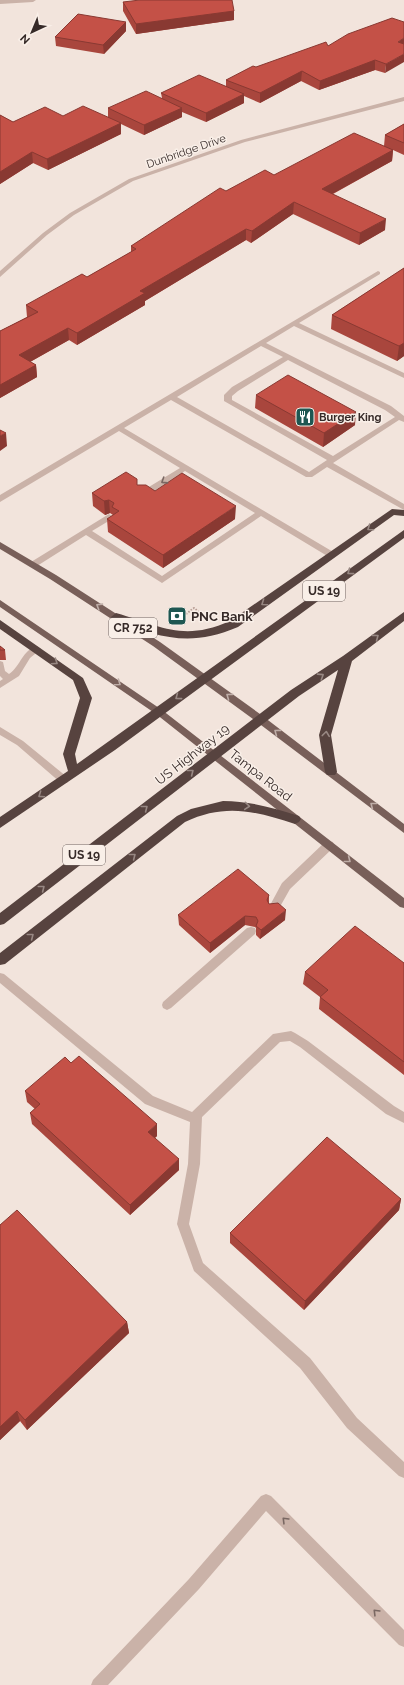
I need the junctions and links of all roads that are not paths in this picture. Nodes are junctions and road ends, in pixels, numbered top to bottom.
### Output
1 (33, 0) edge
2 (0, 2) edge
3 (404, 99) edge
4 (378, 273) dead end
5 (0, 275) edge
6 (295, 324) junction
7 (263, 344) junction
8 (288, 357) junction
9 (404, 376) edge
10 (172, 397) junction
11 (401, 418) edge
12 (120, 428) junction
13 (331, 462) junction
14 (186, 467) junction
15 (142, 495) edge
16 (0, 499) edge
17 (404, 507) edge
18 (261, 513) junction
19 (404, 513) edge
20 (109, 517) edge
21 (86, 531) junction
22 (404, 533) edge
23 (0, 545) edge
24 (332, 555) junction
25 (34, 564) junction
26 (0, 603) edge
27 (404, 616) edge
28 (116, 617) junction
29 (0, 624) edge
30 (37, 650) junction
31 (348, 659) junction
32 (0, 670) edge
33 (9, 678) junction
34 (205, 678) junction
35 (0, 685) edge
36 (159, 712) junction
37 (261, 719) junction
38 (1, 731) edge
39 (214, 755) junction
40 (331, 772) junction
41 (69, 777) junction
42 (295, 819) junction
43 (0, 823) edge
44 (404, 829) edge
45 (329, 845) junction
46 (404, 904) edge
47 (273, 909) edge
48 (0, 920) edge
49 (251, 931) edge
50 (0, 960) edge
51 (0, 978) edge
52 (167, 1005) dead end
53 (404, 1118) edge
54 (196, 1119) junction
55 (404, 1471) edge
56 (404, 1640) edge
57 (98, 1685) edge

1 - 2 street
3 - 5 street, Dunbridge Drive
4 - 6 street
6 - 7 street
6 - 9 street
7 - 8 street
7 - 10 street
8 - 11 street
8 - 13 street
10 - 12 street
10 - 13 street
11 - 13 street
12 - 14 street
12 - 16 street
13 - 17 street
14 -> 15 street
14 - 18 street
18 - 21 street
18 - 24 street
19 -> 24 highway
20 - 21 street
21 - 25 street
22 -> 34 highway, US 19
23 - 25 main road, CR 752
24 -> 28 highway
28 -> 25 main road, CR 752
26 -> 36 main road, Tampa Road
31 -> 27 highway, US Highway 19 / US 19
28 - 34 main road, CR 752
29 - 30 highway
30 - 33 street
30 -> 41 highway
37 -> 31 highway, US Highway 19 / US 19
40 -> 31 highway
32 - 33 street
33 - 35 street
34 -> 36 highway, US 19
37 -> 34 main road, CR 752
36 - 39 main road, Tampa Road
36 - 41 highway, US 19
37 - 39 highway, US Highway 19 / US 19
40 -> 37 main road, CR 752
38 - 41 street
39 - 42 main road, Tampa Road
48 -> 39 highway, US Highway 19 / US 19
44 -> 40 main road, CR 752
41 -> 43 highway, US 19
42 - 45 main road, Tampa Road
50 -> 42 highway
45 -> 46 main road, Tampa Road
45 - 47 street
49 - 52 street
51 - 54 street
53 - 54 street
54 - 55 street
56 -> 57 street

